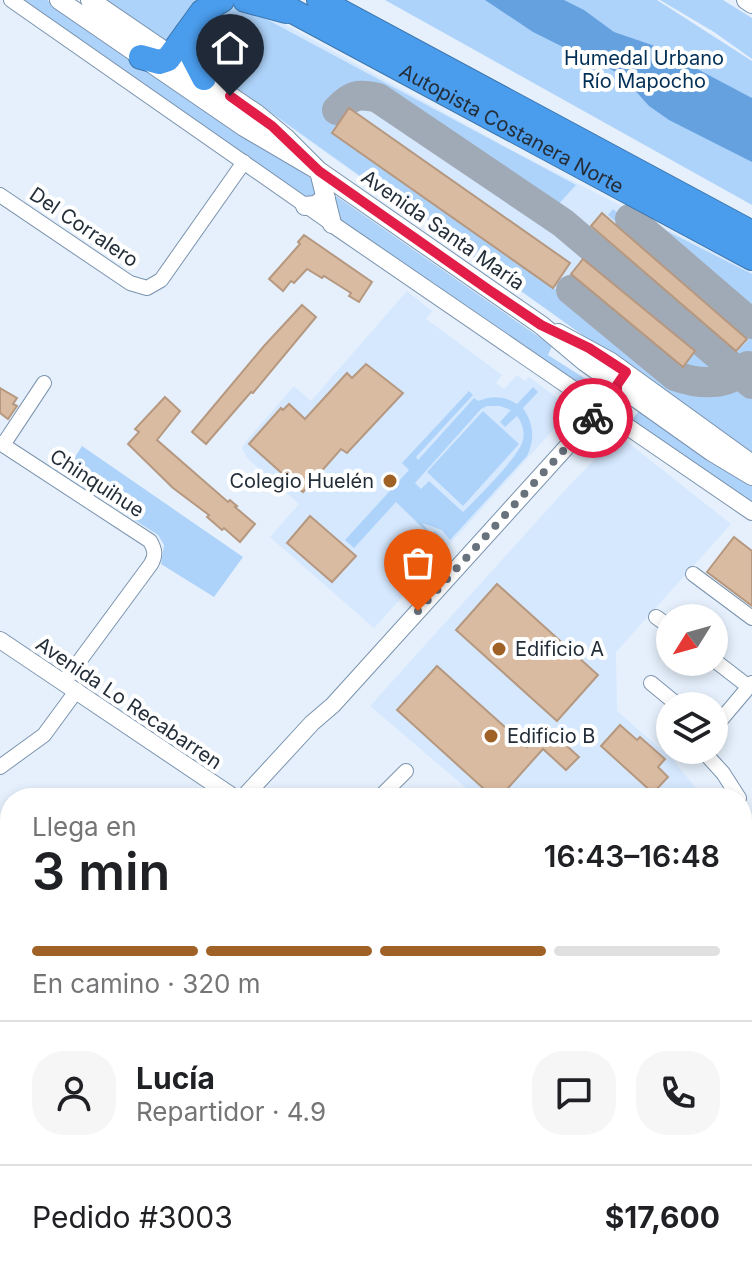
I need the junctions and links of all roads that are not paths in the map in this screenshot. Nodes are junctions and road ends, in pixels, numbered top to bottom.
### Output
1 (11, 0) edge
2 (59, 0) edge
3 (90, 0) edge
4 (222, 0) edge
5 (245, 0) edge
6 (272, 0) edge
7 (340, 0) edge
8 (746, 0) edge
9 (752, 4) edge
10 (310, 7) edge
11 (187, 33) junction
12 (413, 51) junction
13 (171, 56) junction
14 (141, 57) junction
15 (204, 78) junction
16 (244, 162) junction
17 (319, 171) junction
18 (0, 195) edge
19 (326, 198) junction
20 (305, 206) junction
21 (332, 224) junction
22 (752, 233) edge
23 (752, 258) edge
24 (621, 378) junction
25 (44, 383) dead end
26 (601, 409) junction
27 (1, 444) edge
28 (752, 464) edge
29 (752, 476) edge
30 (752, 512) edge
31 (693, 574) dead end
32 (752, 618) edge
33 (0, 640) edge
34 (728, 669) edge
35 (651, 683) dead end
36 (751, 685) edge
37 (70, 686) junction
38 (662, 692) edge
39 (333, 705) junction
40 (728, 712) edge
41 (715, 764) edge
42 (0, 767) edge
43 (406, 771) dead end
44 (220, 788) edge
45 (252, 788) edge
46 (266, 788) edge
47 (389, 788) edge
48 (733, 788) edge

1 - 16 street
2 - 14 main road, Avenida Santa María
3 - 13 main road, Avenida Santa María
4 - 11 highway
5 - 10 highway
6 - 10 highway, Autopista Costanera Norte
7 - 12 highway
8 - 9 main road
10 - 12 highway, Autopista Costanera Norte
10 - 23 highway, Autopista Costanera Norte
11 - 13 highway
11 - 15 highway
12 - 22 highway, Autopista Costanera Norte
13 - 14 highway
13 - 15 main road, Avenida Santa María
14 - 17 main road, Avenida Santa María
15 - 17 main road, Avenida Santa María
16 - 18 street, Del Corralero
16 - 20 street
17 - 19 main road
17 - 24 main road, Avenida Santa María
19 - 20 main road
19 - 21 main road
20 - 21 street
21 - 26 street
24 - 26 street
24 - 28 main road, Avenida Santa María
24 - 29 main road, Avenida Santa María
25 - 27 street
26 - 30 street
26 - 39 street
27 - 37 street, Chinquihue
31 - 32 street
33 - 37 street, Avenida Lo Recabarren
34 - 36 street
35 - 38 street
36 - 40 street
37 - 42 street
37 - 44 street, Avenida Lo Recabarren
39 - 45 street
39 - 46 street
41 - 48 street
43 - 47 street

